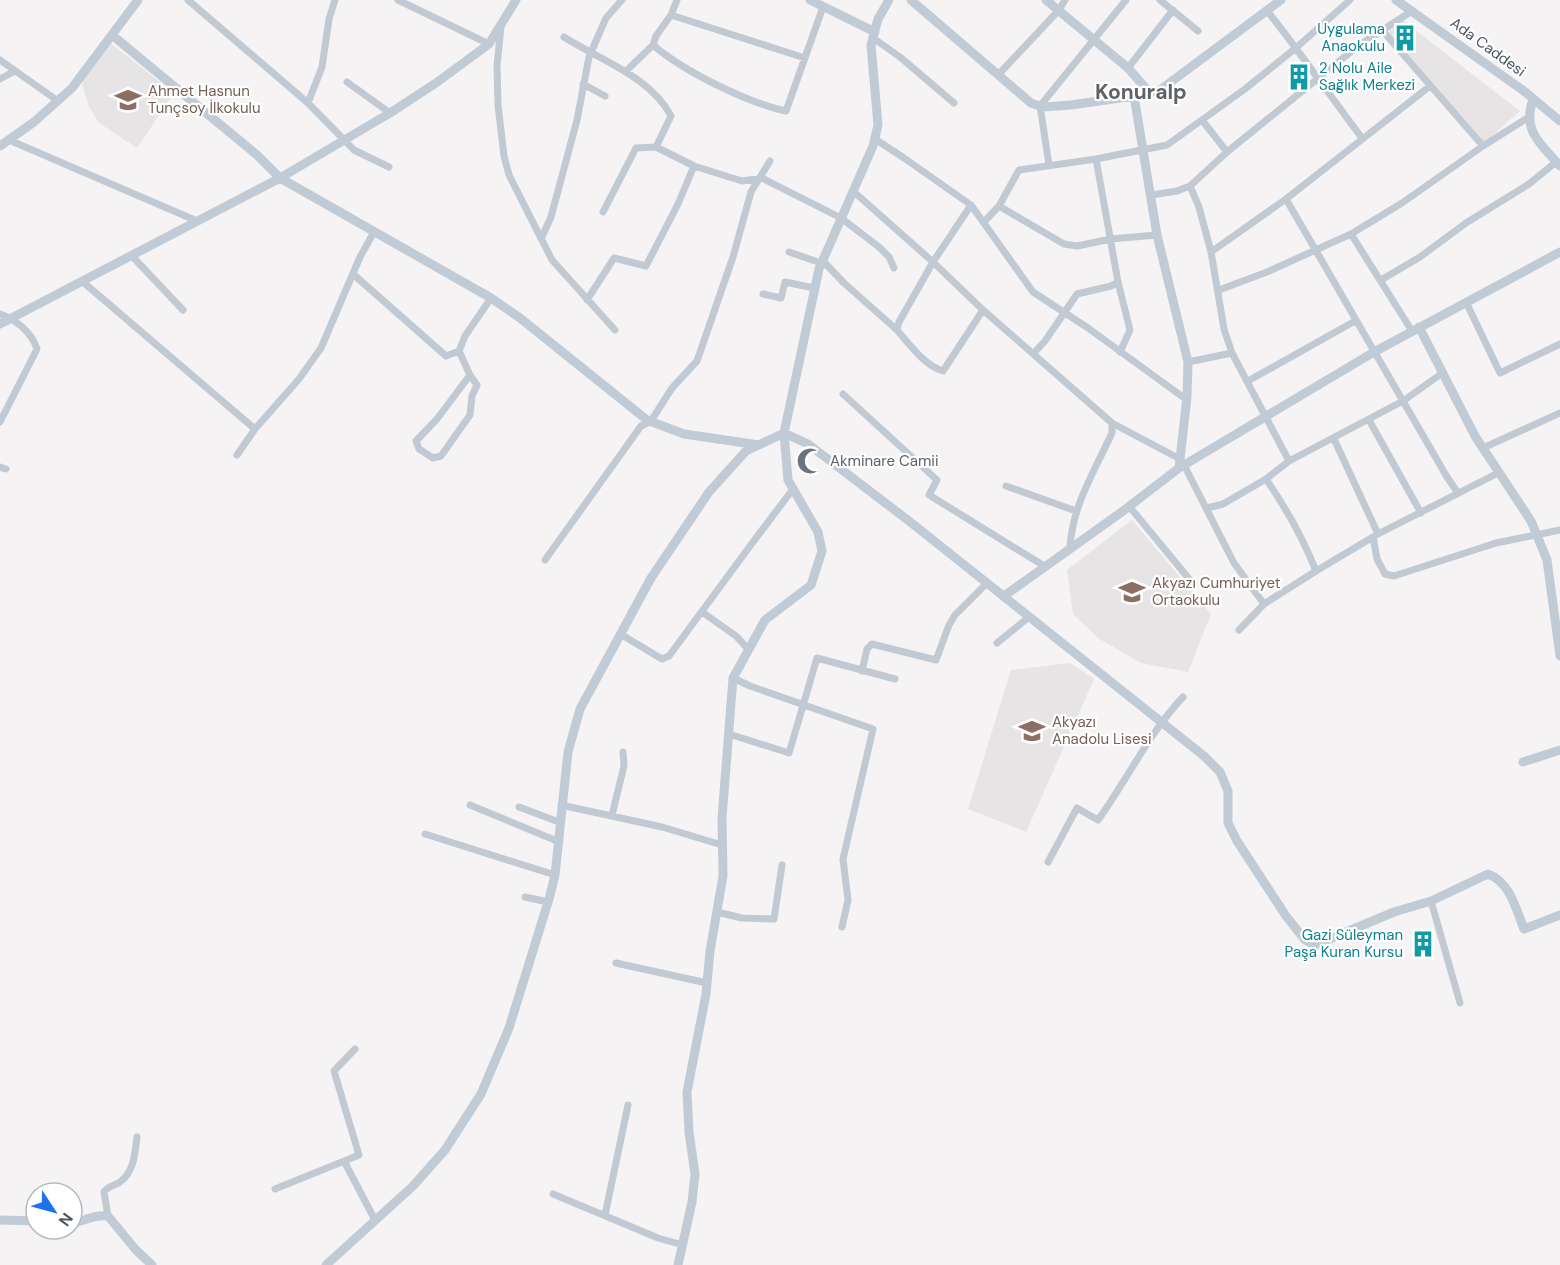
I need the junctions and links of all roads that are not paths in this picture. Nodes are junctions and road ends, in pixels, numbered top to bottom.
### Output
1 (138, 0) edge
2 (188, 0) edge
3 (335, 0) edge
4 (398, 0) edge
5 (516, 0) edge
6 (622, 0) edge
7 (678, 0) edge
8 (810, 0) edge
9 (889, 0) edge
10 (911, 0) edge
11 (1046, 0) edge
12 (1065, 0) edge
13 (1126, 0) edge
14 (1160, 0) edge
15 (1281, 0) edge
16 (1350, 0) edge
17 (1396, 0) edge
18 (823, 7) junction
19 (1059, 10) junction
20 (1173, 10) junction
21 (1412, 11) junction
22 (1268, 12) junction
23 (671, 15) junction
24 (501, 27) junction
25 (1382, 30) junction
26 (1198, 31) dead end
27 (112, 35) junction
28 (874, 35) junction
29 (564, 37) dead end
30 (1095, 39) junction
31 (489, 44) junction
32 (653, 45) junction
33 (1297, 47) junction
34 (590, 54) junction
35 (805, 58) junction
36 (0, 60) edge
37 (1128, 68) junction
38 (15, 71) junction
39 (626, 71) junction
40 (998, 75) junction
41 (0, 80) edge
42 (1318, 80) junction
43 (347, 82) dead end
44 (583, 84) junction
45 (1430, 86) junction
46 (1149, 92) junction
47 (605, 96) dead end
48 (1134, 96) junction
49 (1533, 99) junction
50 (58, 100) junction
51 (308, 103) junction
52 (954, 103) dead end
53 (1040, 106) junction
54 (390, 113) junction
55 (1529, 117) junction
56 (1202, 120) junction
57 (1560, 121) edge
58 (1362, 138) junction
59 (874, 139) junction
60 (9, 140) junction
61 (346, 141) junction
62 (0, 146) edge
63 (1483, 146) junction
64 (656, 147) junction
65 (1142, 151) junction
66 (1227, 152) junction
67 (1096, 159) junction
68 (770, 161) dead end
69 (1558, 164) edge
70 (1049, 165) junction
71 (694, 166) junction
72 (389, 167) dead end
73 (280, 178) junction
74 (762, 178) junction
75 (1190, 186) junction
76 (853, 191) junction
77 (1152, 195) junction
78 (1286, 199) junction
79 (971, 205) junction
80 (999, 206) junction
81 (603, 212) dead end
82 (841, 218) junction
83 (197, 220) junction
84 (984, 222) junction
85 (374, 232) junction
86 (1351, 234) junction
87 (1157, 235) junction
88 (541, 239) junction
89 (1111, 239) junction
90 (1315, 250) junction
91 (789, 252) dead end
92 (1211, 252) junction
93 (1560, 252) edge
94 (132, 256) junction
95 (933, 261) junction
96 (821, 262) junction
97 (894, 268) dead end
98 (353, 274) junction
99 (1381, 280) junction
100 (83, 282) junction
101 (1118, 282) junction
102 (814, 288) junction
103 (1219, 290) junction
104 (763, 294) dead end
105 (491, 298) junction
106 (587, 300) junction
107 (1466, 302) junction
108 (183, 310) dead end
109 (983, 310) junction
110 (1064, 312) junction
111 (0, 314) edge
112 (12, 318) junction
113 (1355, 321) junction
114 (0, 324) edge
115 (1415, 329) junction
116 (615, 330) dead end
117 (897, 330) junction
118 (1560, 344) edge
119 (459, 351) junction
120 (1120, 352) junction
121 (1232, 352) junction
122 (1374, 352) junction
123 (1033, 354) junction
124 (1188, 362) junction
125 (1441, 374) junction
126 (470, 375) junction
127 (1248, 381) junction
128 (843, 394) dead end
129 (1187, 400) junction
130 (1403, 401) junction
131 (1560, 413) edge
132 (1265, 416) junction
133 (1369, 420) junction
134 (651, 421) junction
135 (0, 422) edge
136 (1112, 423) junction
137 (255, 429) junction
138 (784, 433) junction
139 (1334, 439) junction
140 (759, 445) junction
141 (1483, 448) junction
142 (237, 455) dead end
143 (1289, 461) junction
144 (1181, 464) junction
145 (1498, 473) junction
146 (1266, 479) junction
147 (1006, 486) dead end
148 (794, 489) junction
149 (1458, 493) junction
150 (1129, 506) junction
151 (1207, 508) junction
152 (1076, 511) junction
153 (1421, 513) junction
154 (1560, 530) edge
155 (1536, 534) junction
156 (1376, 535) junction
157 (1070, 549) junction
158 (545, 560) dead end
159 (1046, 567) junction
160 (1316, 571) junction
161 (1190, 580) dead end
162 (987, 584) junction
163 (1004, 596) junction
164 (1264, 604) junction
165 (702, 612) junction
166 (1029, 617) junction
167 (1239, 630) dead end
168 (622, 635) junction
169 (997, 643) dead end
170 (748, 650) junction
171 (1560, 656) edge
172 (862, 671) junction
173 (733, 678) junction
174 (895, 679) dead end
175 (1183, 697) dead end
176 (803, 705) junction
177 (1162, 721) junction
178 (729, 734) junction
179 (1560, 750) edge
180 (622, 752) dead end
181 (1524, 762) dead end
182 (470, 805) dead end
183 (561, 805) junction
184 (519, 807) dead end
185 (612, 815) junction
186 (559, 822) junction
187 (425, 834) dead end
188 (557, 841) junction
189 (722, 845) junction
190 (1048, 862) dead end
191 (782, 865) dead end
192 (555, 875) junction
193 (525, 897) dead end
194 (1431, 901) junction
195 (548, 902) junction
196 (717, 912) junction
197 (1560, 915) edge
198 (842, 927) dead end
199 (616, 963) dead end
200 (707, 983) junction
201 (1460, 1003) dead end
202 (355, 1049) dead end
203 (628, 1105) dead end
204 (137, 1137) dead end
205 (344, 1161) junction
206 (275, 1189) dead end
207 (553, 1194) dead end
208 (605, 1215) junction
209 (108, 1216) junction
210 (84, 1219) edge
211 (0, 1220) edge
212 (375, 1220) junction
213 (24, 1221) edge
214 (683, 1245) junction
215 (152, 1265) edge
216 (326, 1265) edge
217 (678, 1265) edge

1 - 27 street
2 - 51 street
3 - 51 street
4 - 31 street
5 - 24 street
6 - 34 street
7 - 23 street
8 - 18 street
9 - 28 street
10 - 40 street
11 - 19 street
12 - 19 street
13 - 30 street
14 - 20 street
15 - 22 street
16 - 33 street
17 - 21 street, Ada Caddesi
18 - 28 street
18 - 35 street
19 - 30 street
19 - 40 street
20 - 26 street
20 - 37 street
21 - 25 street
21 - 49 street, Ada Caddesi
22 - 33 street
22 - 46 street
23 - 32 street
23 - 35 street
24 - 31 street
24 - 88 street
25 - 42 street
25 - 45 street
27 - 50 street
27 - 73 street
28 - 52 street
28 - 59 street
29 - 34 street
30 - 37 street
30 - 53 street
31 - 54 street
32 - 35 street
32 - 39 street
33 - 42 street
33 - 56 street
34 - 39 street
34 - 44 street
36 - 38 street
37 - 46 street
38 - 41 street
38 - 50 street
39 - 64 street
40 - 53 street
42 - 58 street
42 - 66 street
43 - 54 street
44 - 47 street
44 - 88 street
45 - 58 street
45 - 63 street
46 - 48 street
48 - 53 street
48 - 65 street
49 - 55 street
49 - 57 street, Ada Caddesi
50 - 60 street
51 - 61 street
53 - 70 street
54 - 61 street
55 - 63 street
55 - 69 street
56 - 65 street
56 - 66 street
58 - 78 street
59 - 76 street
59 - 79 street
60 - 62 street
60 - 83 street
61 - 72 street
61 - 73 street
63 - 86 street
64 - 71 street
64 - 81 street
65 - 67 street
65 - 77 street
66 - 75 street
67 - 70 street
67 - 89 street
68 - 74 street
69 - 99 street
70 - 80 street
71 - 74 street
71 - 106 street
73 - 83 street
73 - 85 street
74 - 82 street
74 - 134 street
75 - 77 street
75 - 92 street
76 - 82 street
76 - 95 street
77 - 87 street
78 - 90 street
78 - 92 street
79 - 84 street
79 - 95 street
80 - 84 street
80 - 89 street
82 - 96 street
82 - 97 street
83 - 94 street
84 - 110 street
85 - 98 street
85 - 105 street
86 - 90 street
86 - 99 street
87 - 89 street
87 - 124 street
88 - 106 street
89 - 101 street
90 - 103 street
90 - 113 street
91 - 96 street
92 - 103 street
93 - 107 street
94 - 100 street
94 - 108 street
95 - 109 street
95 - 117 street
96 - 102 street
96 - 117 street
98 - 119 street
98 - 137 street
99 - 115 street
100 - 112 street
100 - 137 street
101 - 110 street
101 - 120 street
102 - 104 street
102 - 138 street
103 - 121 street
105 - 119 street
105 - 134 street
106 - 116 street
107 - 115 street
107 - 118 street
109 - 117 street
109 - 123 street
110 - 120 street
110 - 123 street
111 - 112 street
112 - 114 street
112 - 135 street
113 - 122 street
113 - 127 street
115 - 122 street
115 - 125 street
119 - 126 street
120 - 129 street
121 - 124 street
121 - 127 street
122 - 130 street
122 - 132 street
123 - 136 street
124 - 129 street
125 - 130 street
125 - 141 street
126 - 126 street
127 - 132 street
128 - 159 street
129 - 144 street
130 - 133 street
130 - 149 street
131 - 141 street
132 - 143 street
132 - 144 street
133 - 139 street
133 - 153 street
134 - 140 street
134 - 158 street
136 - 144 street
136 - 152 street
137 - 142 street
138 - 140 street
138 - 148 street
138 - 162 street
139 - 143 street
139 - 156 street
140 - 168 street
141 - 145 street
143 - 146 street
144 - 150 street
144 - 151 street
145 - 149 street
145 - 155 street
146 - 151 street
146 - 160 street
147 - 152 street
148 - 165 street
148 - 170 street
149 - 153 street
150 - 157 street
150 - 161 street
151 - 164 street
152 - 157 street
153 - 156 street
154 - 155 street
155 - 156 street
155 - 171 street
156 - 160 street
157 - 159 street
159 - 163 street
160 - 164 street
162 - 163 street
162 - 172 street
163 - 166 street
164 - 167 street
165 - 168 street
165 - 170 street
166 - 169 street
166 - 177 street
168 - 183 street
170 - 173 street
172 - 174 street
172 - 176 street
173 - 176 street
173 - 178 street
175 - 177 street
176 - 178 street
176 - 198 street
177 - 190 street
177 - 194 street
178 - 189 street
179 - 181 street
180 - 185 street
182 - 188 street
183 - 185 street
183 - 186 street
184 - 186 street
185 - 189 street
186 - 188 street
187 - 192 street
188 - 192 street
189 - 196 street
191 - 196 street
192 - 195 street
193 - 195 street
194 - 197 street
194 - 201 street
195 - 212 street
196 - 200 street
199 - 200 street
200 - 214 street
202 - 205 street
203 - 208 street
204 - 209 street
205 - 206 street
205 - 212 street
207 - 208 street
208 - 214 street
209 - 210 street
209 - 215 street
211 - 213 street
212 - 216 street
214 - 217 street

